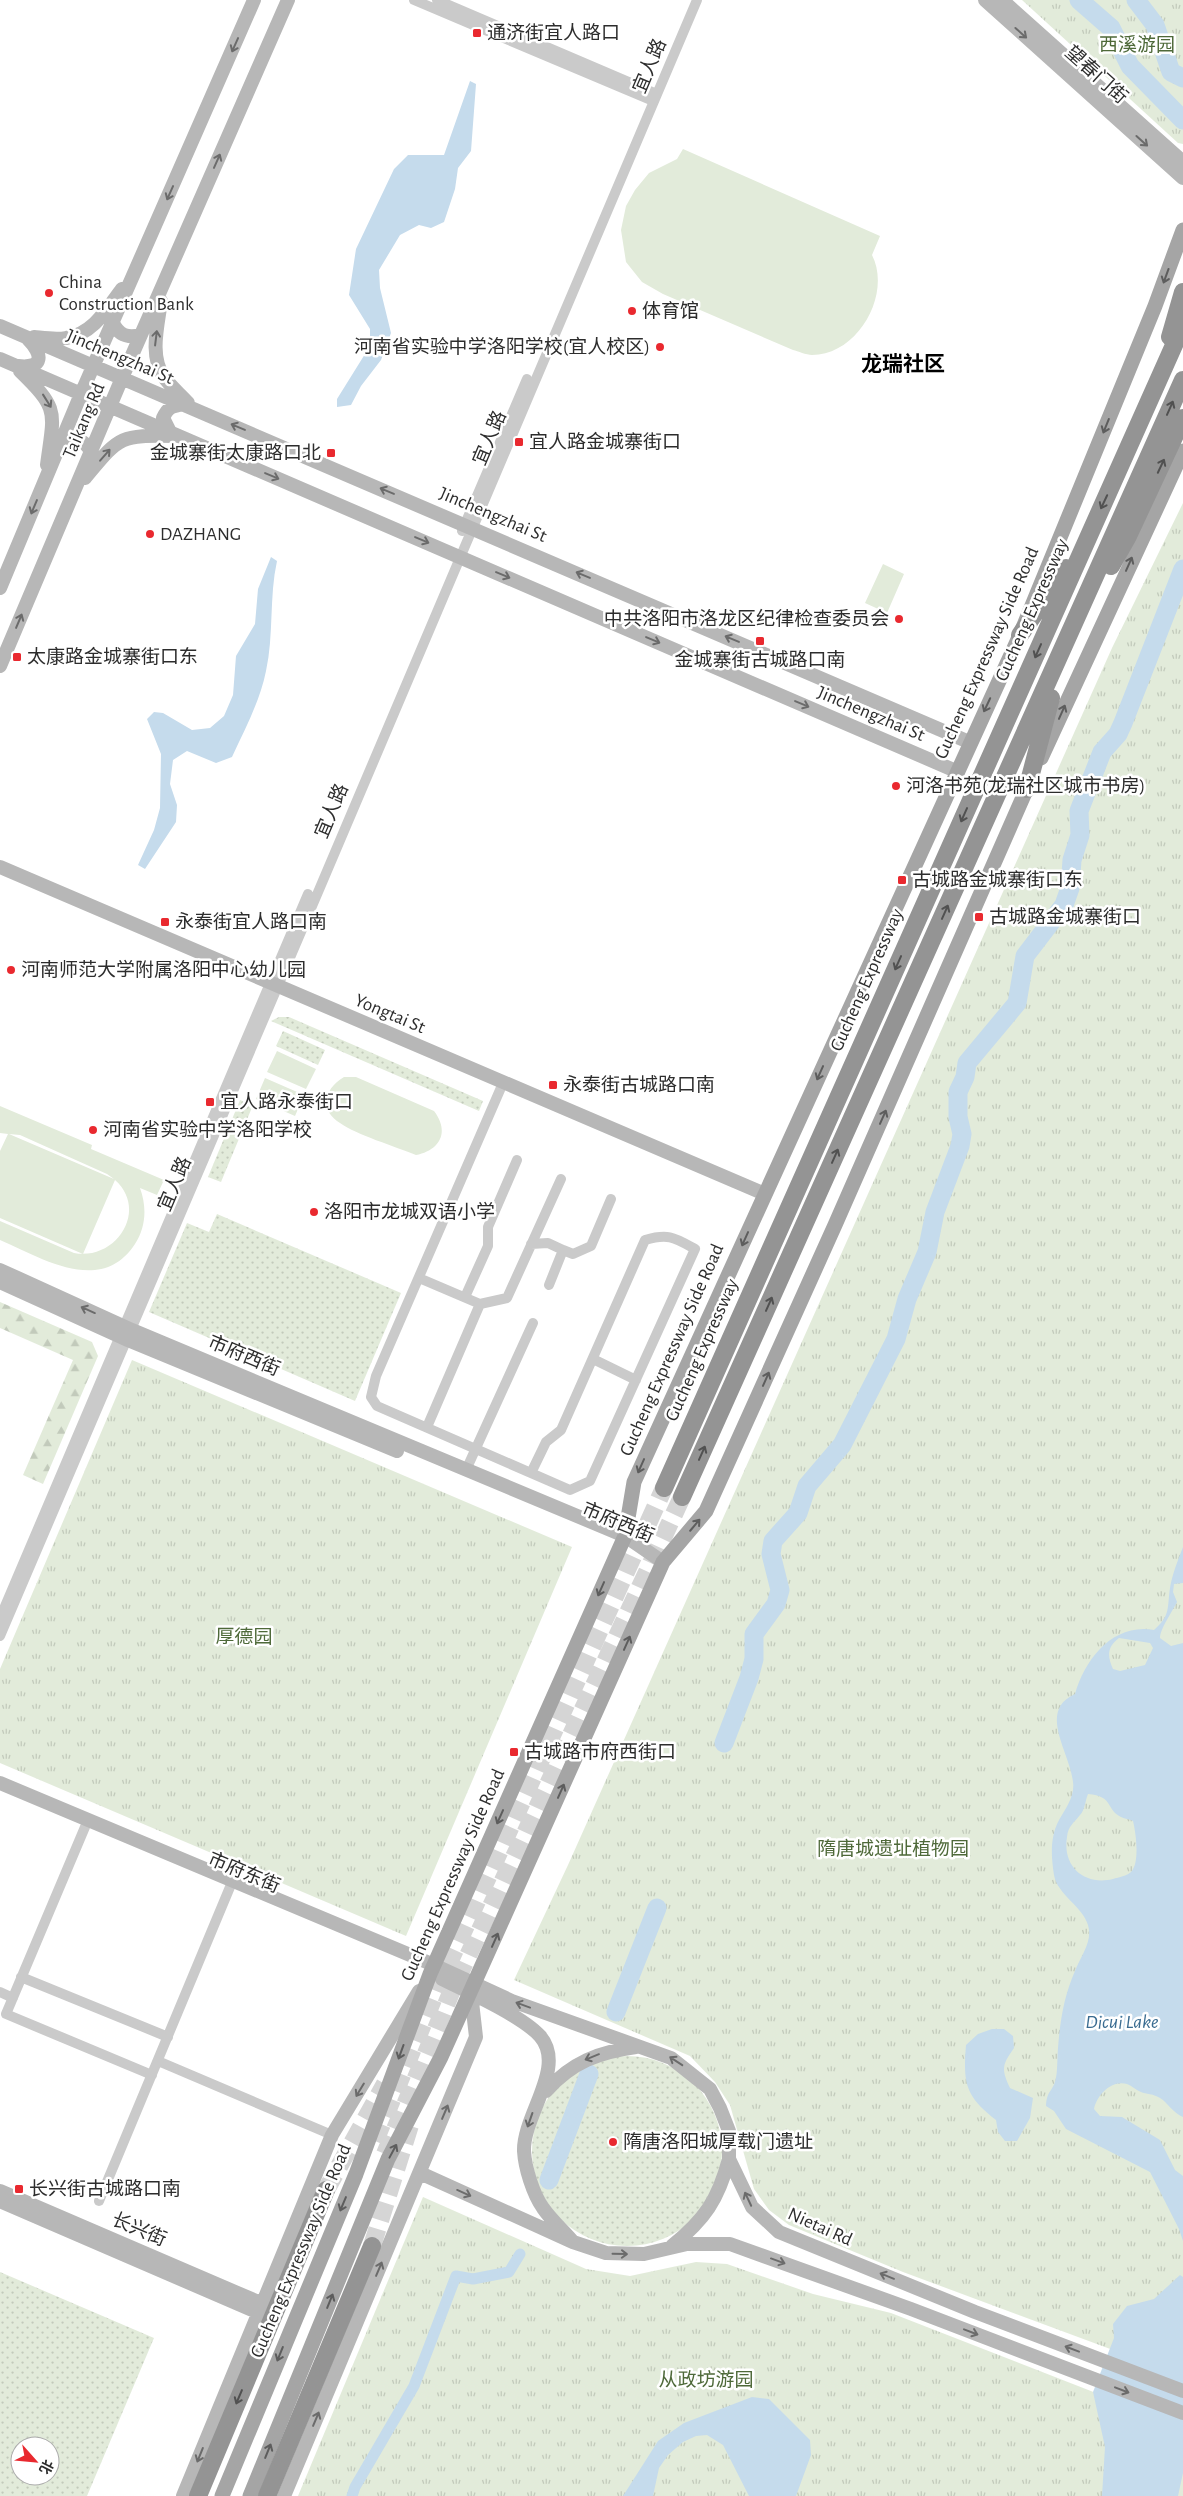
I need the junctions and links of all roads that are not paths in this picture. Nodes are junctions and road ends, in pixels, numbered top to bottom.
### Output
1 (254, 0) edge
2 (288, 0) edge
3 (414, 0) edge
4 (437, 0) edge
5 (689, 0) edge
6 (697, 0) edge
7 (985, 0) edge
8 (1002, 0) edge
9 (652, 96) junction
10 (1183, 162) edge
11 (1183, 178) edge
12 (1183, 230) edge
13 (136, 270) junction
14 (163, 286) junction
15 (1183, 292) edge
16 (113, 323) junction
17 (0, 326) edge
18 (1183, 326) edge
19 (141, 335) junction
20 (26, 337) junction
21 (0, 360) edge
22 (14, 365) junction
23 (94, 366) junction
24 (122, 378) junction
25 (1183, 380) edge
26 (1154, 388) junction
27 (82, 394) junction
28 (110, 406) junction
29 (188, 406) junction
30 (1183, 418) edge
31 (175, 434) junction
32 (62, 440) junction
33 (1177, 447) edge
34 (91, 452) junction
35 (45, 480) junction
36 (74, 492) junction
37 (468, 525) junction
38 (1092, 528) junction
39 (456, 555) junction
40 (0, 588) edge
41 (1020, 635) junction
42 (1064, 647) junction
43 (0, 666) edge
44 (970, 742) junction
45 (956, 771) junction
46 (1027, 789) junction
47 (0, 867) edge
48 (0, 875) edge
49 (273, 987) junction
50 (502, 1086) junction
51 (517, 1160) dead end
52 (560, 1179) dead end
53 (764, 1196) junction
54 (610, 1199) dead end
55 (531, 1244) junction
56 (563, 1250) junction
57 (0, 1270) edge
58 (418, 1278) junction
59 (0, 1282) edge
60 (549, 1285) dead end
61 (465, 1297) junction
62 (480, 1304) junction
63 (533, 1323) dead end
64 (126, 1333) junction
65 (593, 1359) junction
66 (636, 1380) junction
67 (427, 1427) junction
68 (476, 1447) junction
69 (466, 1470) junction
70 (532, 1472) junction
71 (664, 1488) tunnel mouth
72 (682, 1497) tunnel mouth
73 (623, 1540) junction
74 (664, 1562) junction
75 (0, 1618) edge
76 (0, 1636) edge
77 (0, 1783) edge
78 (0, 1793) edge
79 (85, 1827) junction
80 (230, 1887) junction
81 (432, 1970) junction
82 (21, 1977) junction
83 (473, 1988) junction
84 (0, 1992) edge
85 (13, 1998) junction
86 (168, 2037) junction
87 (640, 2047) junction
88 (158, 2061) junction
89 (152, 2075) junction
90 (536, 2101) junction
91 (332, 2136) junction
92 (729, 2159) junction
93 (420, 2173) junction
94 (326, 2190) tunnel mouth
95 (0, 2191) edge
96 (0, 2201) edge
97 (98, 2201) dead end
98 (573, 2242) junction
99 (372, 2246) tunnel mouth
100 (669, 2248) junction
101 (261, 2308) junction
102 (1183, 2391) edge
103 (1183, 2413) edge
104 (183, 2496) edge
105 (198, 2496) edge
106 (222, 2496) edge
107 (250, 2496) edge
108 (267, 2496) edge
109 (284, 2496) edge

1 -> 13 main road, Taikang Rd
14 -> 2 main road, Taikang Rd
3 - 9 street
4 - 9 street
5 - 9 street, 宜人路
6 - 9 street, 宜人路
7 -> 11 main road, 望春门街
8 - 10 main road, 望春门街
9 - 37 street, 宜人路
12 -> 41 main road, Gucheng Expressway Side Road
13 - 16 main road, Taikang Rd
13 - 20 main road
14 - 19 main road, Taikang Rd
29 -> 14 main road
15 - 26 highway
16 - 19 main road
16 - 23 main road, Taikang Rd
17 - 20 main road, Jinchengzhai St
18 - 26 highway, Gucheng Expressway
19 - 24 main road, Taikang Rd
20 - 22 main road
20 - 23 main road, Jinchengzhai St
21 - 22 main road, Jinchengzhai St
22 - 27 main road, Jinchengzhai St
22 -> 35 main road
23 - 24 main road, Jinchengzhai St
23 - 27 main road, Taikang Rd
24 - 28 main road, Taikang Rd
24 - 29 main road, Jinchengzhai St
42 -> 25 highway
26 -> 38 highway, Gucheng Expressway
27 - 28 main road, Jinchengzhai St
27 - 32 main road, Taikang Rd
28 - 31 main road, Jinchengzhai St
28 - 34 main road, Taikang Rd
29 - 31 main road
37 -> 29 main road, Jinchengzhai St
30 - 33 highway
36 -> 31 main road
31 -> 39 main road, Jinchengzhai St
32 - 34 main road
32 - 35 main road, Taikang Rd
42 -> 33 highway
46 -> 33 main road
34 - 36 main road, Taikang Rd
35 -> 40 main road, Taikang Rd
43 -> 36 main road, Taikang Rd
37 - 39 street, 宜人路
44 -> 37 main road, Jinchengzhai St
38 - 41 highway
38 -> 71 highway, Gucheng Expressway
39 -> 45 main road, Jinchengzhai St
39 - 49 street, 宜人路
41 -> 44 main road, Gucheng Expressway Side Road
42 - 46 highway
72 -> 42 highway
44 - 45 main road, Gucheng Expressway Side Road
45 -> 53 main road, Gucheng Expressway Side Road
74 -> 46 main road
47 - 49 main road, Yongtai St
48 - 49 main road, Yongtai St
49 - 50 main road, Yongtai St
49 - 64 street, 宜人路
50 - 53 main road, Yongtai St
50 - 58 street
51 - 61 street
52 - 55 street
53 -> 73 main road, Gucheng Expressway Side Road
54 - 56 street
55 - 56 street
55 - 62 street
56 - 60 street
64 -> 57 main road, 市府西街
58 - 61 street
58 - 67 street
59 - 64 main road, 市府西街
61 - 62 street
62 - 67 street
63 - 68 street
64 - 69 main road, 市府西街
64 - 73 main road, 市府西街
64 - 75 street, 宜人路
64 - 76 street, 宜人路
65 - 66 street
65 - 66 street
65 - 70 street
66 - 70 street
67 - 68 street
68 - 69 street
68 - 70 street
69 - 73 main road, 市府西街
73 - 74 main road, 市府西街
73 -> 81 main road, Gucheng Expressway Side Road
83 -> 74 main road
77 - 81 main road, 市府东街
78 - 79 main road, 市府东街
79 - 80 main road, 市府东街
79 - 82 street
80 - 81 main road, 市府东街
80 - 86 street
81 - 83 main road, 市府东街
81 -> 91 main road
81 -> 106 main road, Gucheng Expressway Side Road
82 - 85 street
82 - 86 street
87 -> 83 main road, Nietai Rd
83 - 90 main road
93 -> 83 main road
107 -> 83 main road
84 - 85 street
85 - 89 street
86 - 88 street
87 -> 90 main road
92 -> 87 main road, Nietai Rd
88 - 89 street
88 - 91 street
89 - 97 street
90 -> 98 main road
91 - 101 main road
92 - 100 main road
102 -> 92 main road, Nietai Rd
93 -> 98 main road
109 -> 93 main road
94 -> 105 highway
95 - 101 main road, 长兴街
96 - 101 main road, 长兴街
98 -> 100 main road
99 - 108 highway
100 -> 103 main road
101 -> 104 main road

